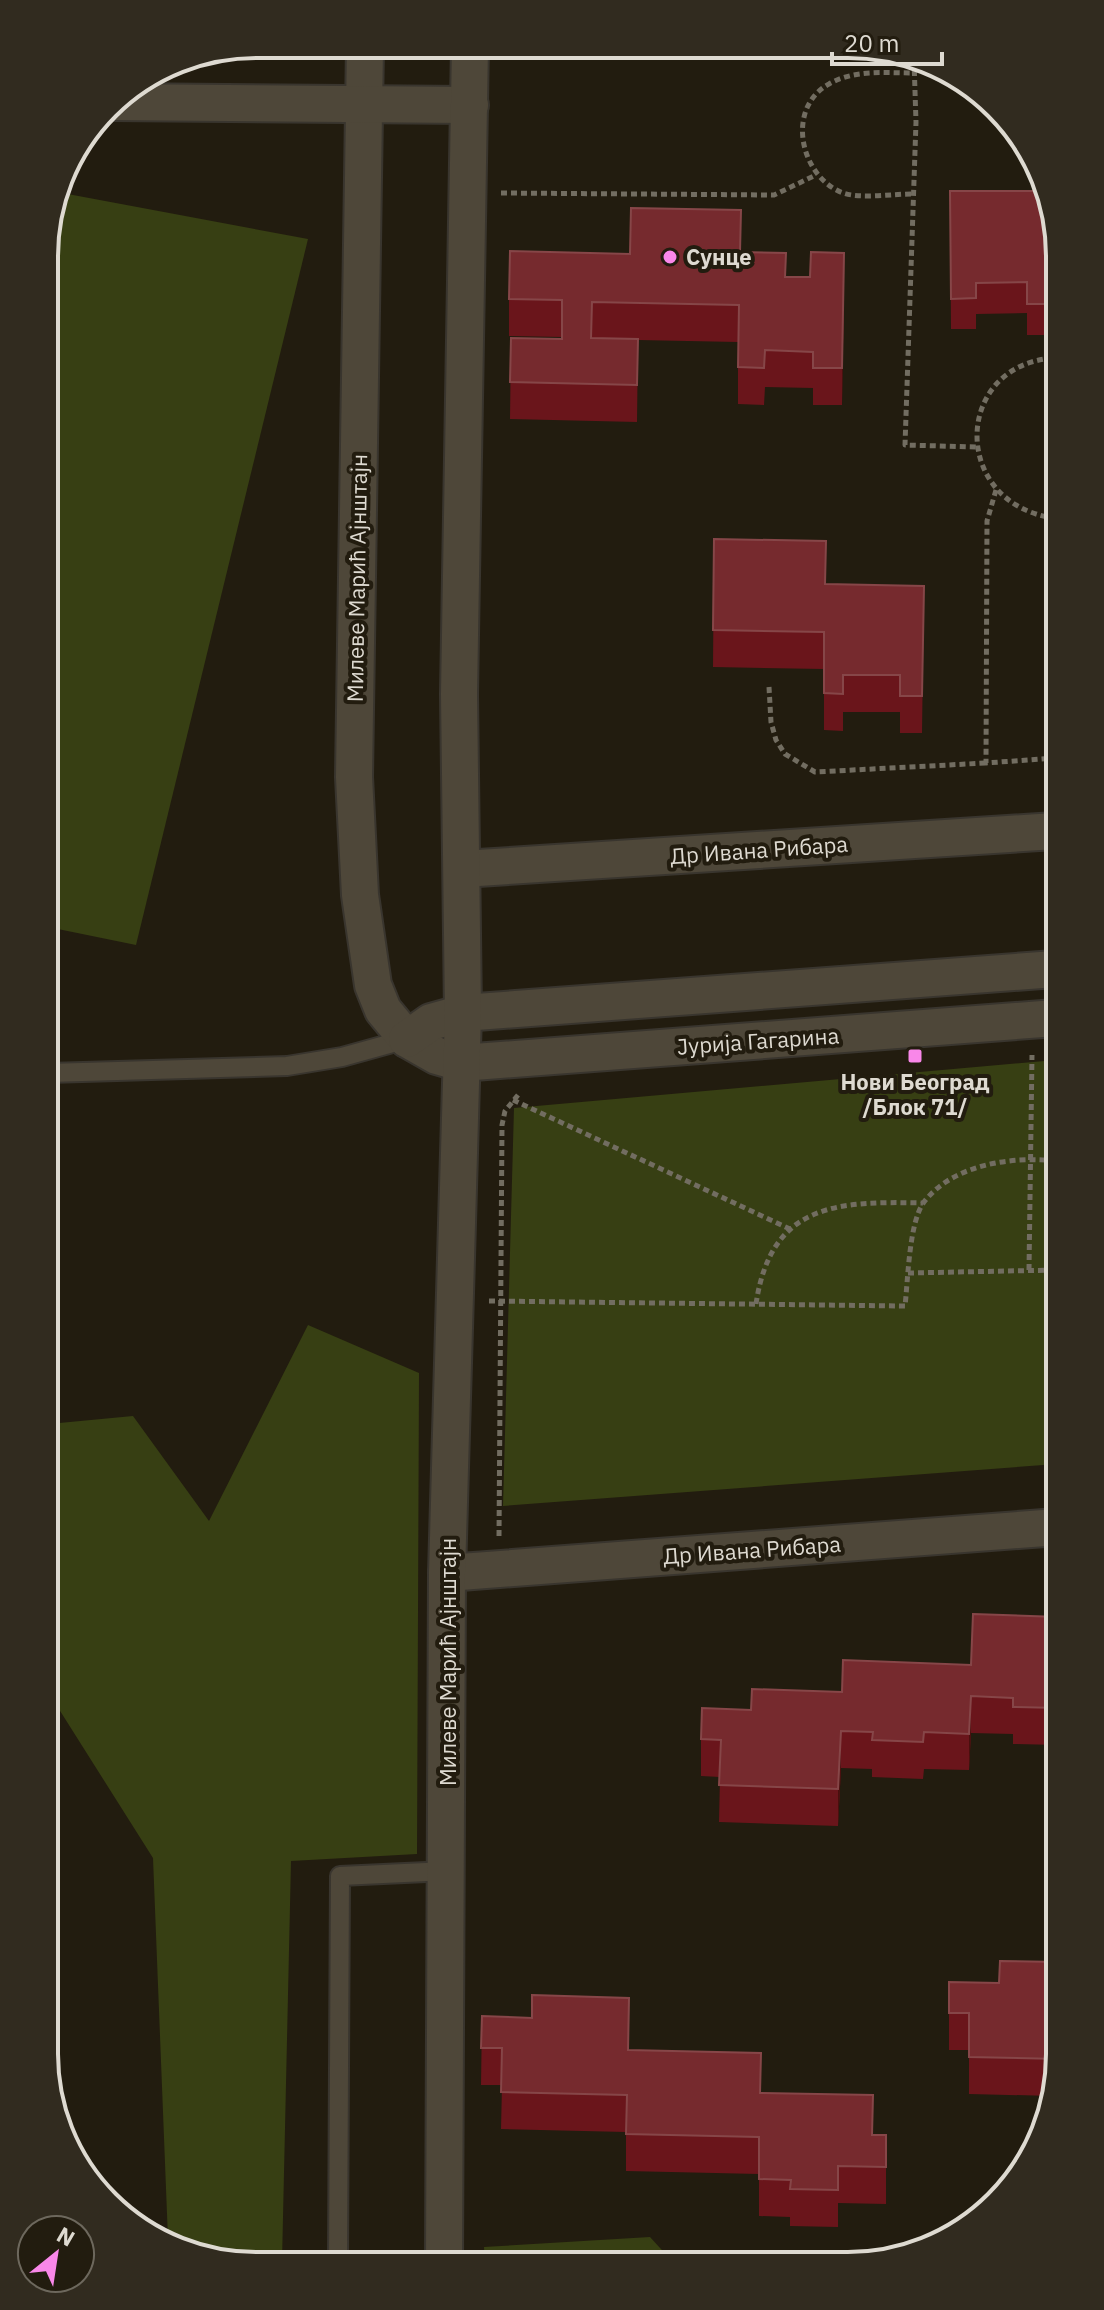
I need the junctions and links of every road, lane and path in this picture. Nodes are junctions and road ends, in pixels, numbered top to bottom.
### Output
1 (365, 58) edge
2 (470, 58) edge
3 (914, 69) edge
4 (914, 73) junction
5 (131, 102) edge
6 (470, 105) junction
7 (365, 106) junction
8 (816, 175) junction
9 (492, 193) dead end
10 (911, 194) junction
11 (1046, 360) edge
12 (976, 447) junction
13 (996, 490) junction
14 (1046, 516) edge
15 (769, 687) dead end
16 (1046, 759) edge
17 (986, 763) junction
18 (1046, 832) edge
19 (462, 869) junction
20 (1046, 970) edge
21 (463, 1013) junction
22 (1046, 1034) edge
23 (1046, 1038) edge
24 (407, 1039) junction
25 (1032, 1052) junction
26 (1016, 1053) dead end
27 (461, 1063) junction
28 (58, 1073) edge
29 (524, 1091) dead end
30 (513, 1100) junction
31 (1031, 1158) junction
32 (1046, 1160) edge
33 (923, 1203) junction
34 (790, 1229) junction
35 (1029, 1270) junction
36 (1046, 1270) edge
37 (908, 1273) junction
38 (501, 1301) junction
39 (454, 1302) junction
40 (756, 1304) junction
41 (1046, 1528) edge
42 (498, 1570) junction
43 (447, 1573) junction
44 (448, 1871) junction
45 (338, 2252) edge
46 (444, 2252) edge

1 - 7 street, Милеве Марић Ајнштајн
2 - 6 street, Милеве Марић Ајнштајн
3 - 4 path
4 - 8 path
4 - 10 path
5 - 7 street
6 - 7 street
6 - 19 street, Милеве Марић Ајнштајн
7 - 24 street, Милеве Марић Ајнштајн
8 - 9 path
8 - 10 path
10 - 12 path
11 - 12 path
12 - 13 path
13 - 14 path
13 - 17 path
15 - 17 path
16 - 17 path
18 - 19 street, Др Ивана Рибара
19 - 21 street, Милеве Марић Ајнштајн
20 - 21 street
21 - 24 street
21 - 27 street, Милеве Марић Ајнштајн
22 - 27 street, Јурија Гагарина
23 - 25 path
24 - 27 street, Милеве Марић Ајнштајн
24 - 28 lane
25 - 26 path
25 - 31 path
27 - 39 street, Милеве Марић Ајнштајн
29 - 30 path
30 - 34 path
30 - 38 path
31 - 32 path
31 - 33 path
31 - 35 path
33 - 34 path
33 - 37 path
34 - 40 path
35 - 36 path
35 - 37 path
37 - 40 path
38 - 39 path
38 - 40 path
38 - 42 path
39 - 43 street, Милеве Марић Ајнштајн
41 - 42 street, Др Ивана Рибара
42 - 43 street, Др Ивана Рибара
43 - 44 street, Милеве Марић Ајнштајн
44 - 45 lane
44 - 46 street, Милеве Марић Ајнштајн

